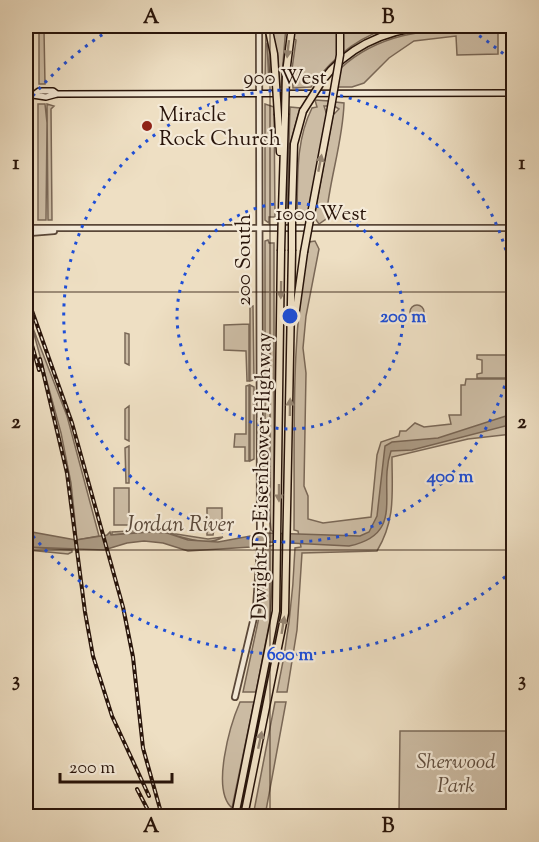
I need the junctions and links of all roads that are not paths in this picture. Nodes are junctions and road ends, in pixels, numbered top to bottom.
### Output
1 (259, 26) edge
2 (268, 26) edge
3 (292, 26) edge
4 (340, 26) edge
5 (429, 26) edge
6 (513, 93) edge
7 (26, 94) edge
8 (259, 94) junction
9 (282, 115) junction
10 (513, 228) edge
11 (29, 230) dead end
12 (260, 230) junction
13 (291, 350) junction
14 (260, 531) dead end
15 (260, 548) dead end
16 (235, 698) dead end
17 (244, 815) edge
18 (235, 816) edge

1 - 8 street, 200 South
2 - 9 highway, bridge
3 -> 9 highway, bridge
13 -> 4 highway, bridge
5 - 13 highway, Dwight D. Eisenhower Highway, bridge
6 - 8 main road, 900 West
7 - 8 main road, 900 West
8 - 12 street, 200 South
9 -> 18 highway, Dwight D. Eisenhower Highway, bridge
10 - 12 street, 1000 West
11 - 12 street, 1000 West
12 - 14 street, 200 South
17 -> 13 highway, Dwight D. Eisenhower Highway
15 - 16 street

